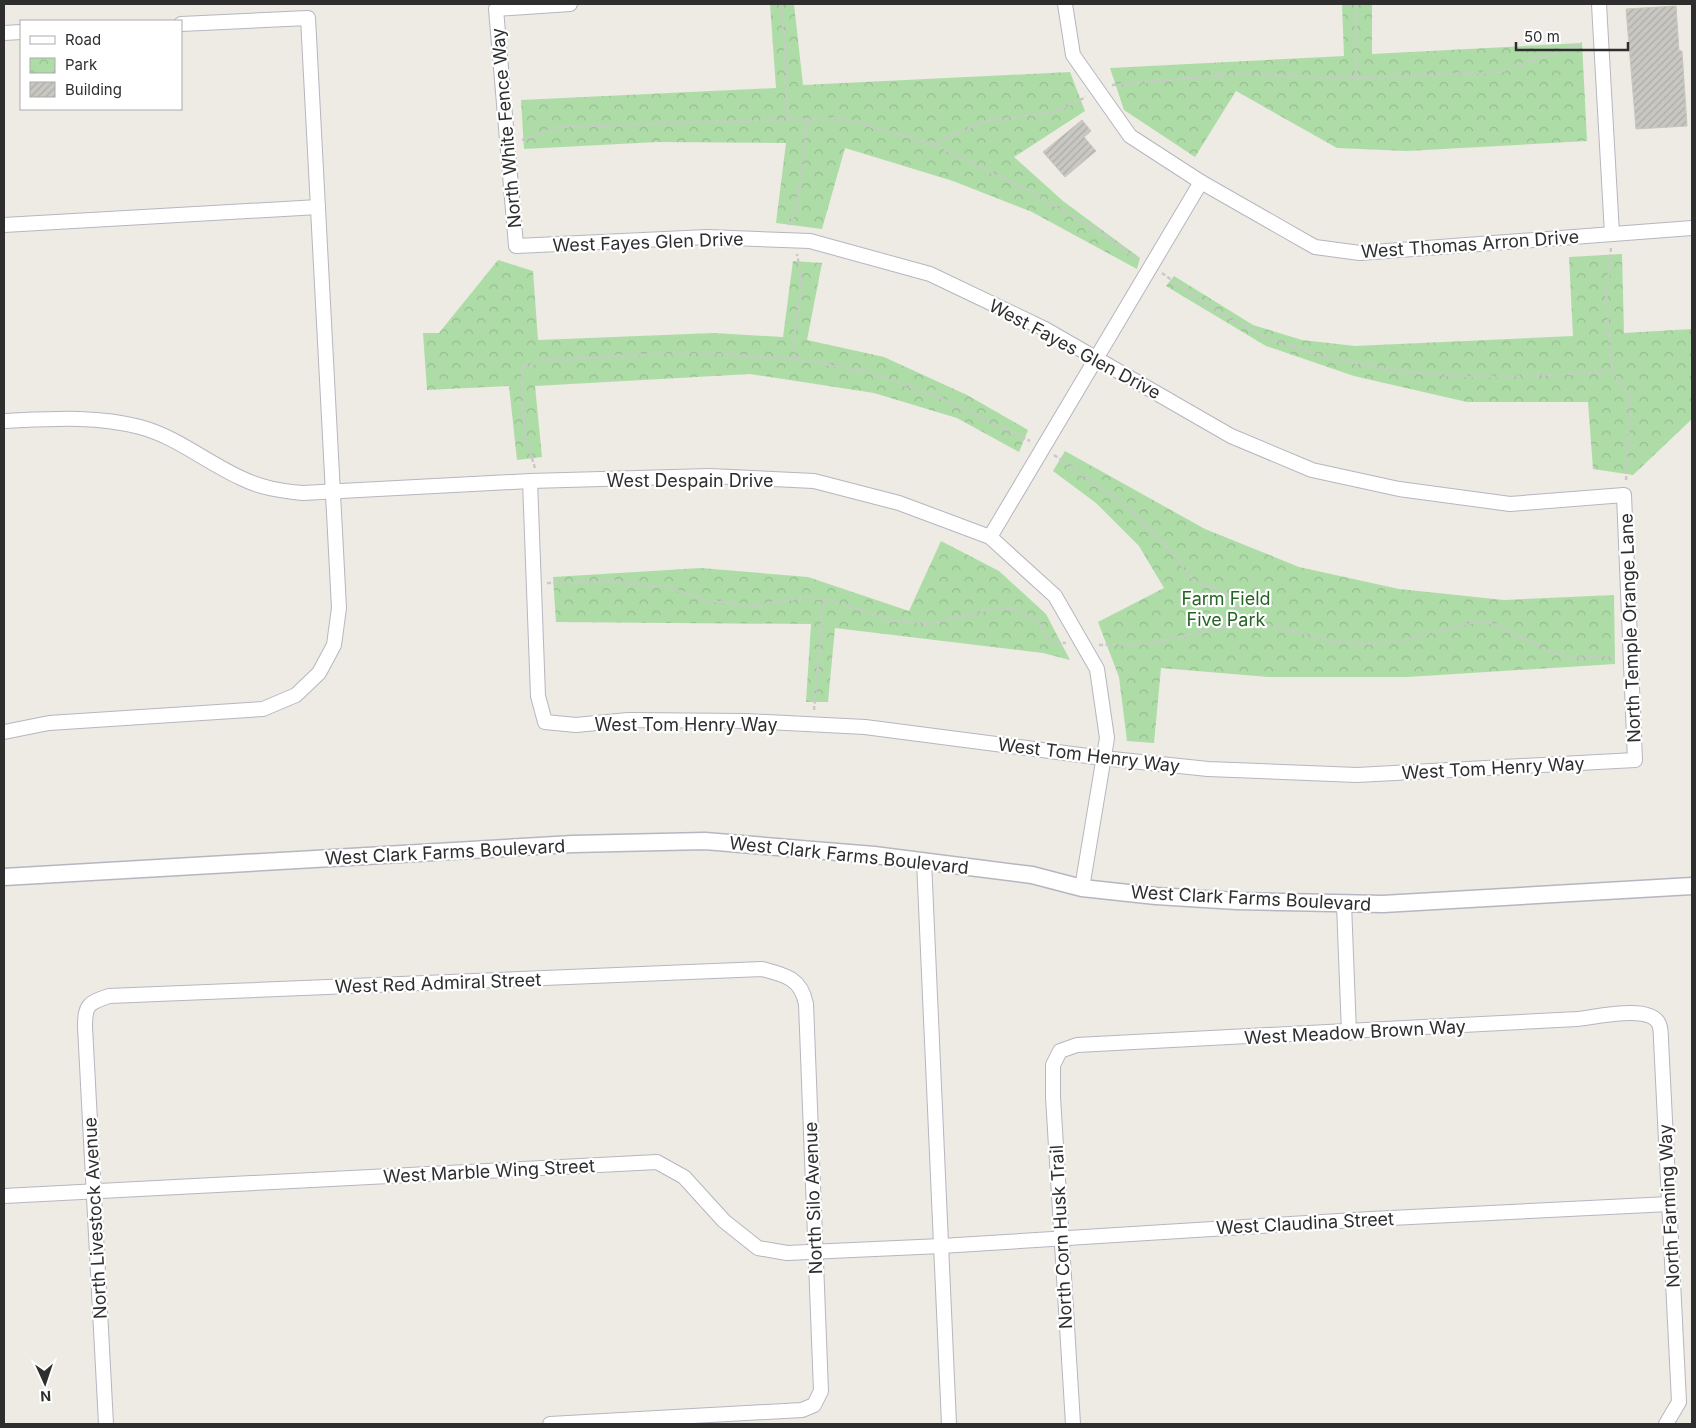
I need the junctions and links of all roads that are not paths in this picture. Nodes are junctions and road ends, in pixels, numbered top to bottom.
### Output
1 (570, 4) edge
2 (1065, 4) edge
3 (1599, 4) edge
4 (182, 24) edge
5 (20, 32) edge
6 (4, 33) edge
7 (1201, 182) junction
8 (318, 207) junction
9 (4, 225) edge
10 (1692, 228) edge
11 (1612, 234) junction
12 (516, 246) joint
13 (1096, 358) junction
14 (4, 421) edge
15 (534, 481) junction
16 (332, 492) junction
17 (1624, 495) joint
18 (990, 537) junction
19 (4, 732) edge
20 (1103, 758) junction
21 (1635, 760) joint
22 (924, 861) junction
23 (4, 877) edge
24 (1692, 886) edge
25 (1082, 888) junction
26 (1344, 904) junction
27 (794, 981) joint
28 (85, 1011) joint
29 (1649, 1014) joint
30 (1349, 1033) junction
31 (1060, 1051) joint
32 (95, 1191) junction
33 (4, 1196) edge
34 (1668, 1204) junction
35 (1060, 1238) junction
36 (941, 1246) junction
37 (815, 1252) junction
38 (1667, 1423) edge
39 (106, 1424) edge
40 (550, 1424) edge
41 (949, 1424) edge
42 (1073, 1424) edge

1 - 12 street, North White Fence Way
2 - 7 street, West Thomas Arron Drive
3 - 11 street
4 - 8 street
5 - 6 street
7 - 11 street, West Thomas Arron Drive
7 - 13 street
8 - 9 street
8 - 16 street
10 - 11 street, West Thomas Arron Drive
12 - 13 street, West Fayes Glen Drive
13 - 17 street, West Fayes Glen Drive
13 - 18 street
14 - 16 street, West Despain Drive
15 - 16 street, West Despain Drive
15 - 18 street, West Despain Drive
15 - 20 street, West Tom Henry Way
16 - 19 street
17 - 21 street, North Temple Orange Lane
18 - 20 street, West Despain Drive
20 - 21 street, West Tom Henry Way
20 - 25 street, West Despain Drive
22 - 23 street, West Clark Farms Boulevard
22 - 25 street, West Clark Farms Boulevard
22 - 36 street
24 - 26 street, West Clark Farms Boulevard
25 - 26 street, West Clark Farms Boulevard
26 - 30 street
27 - 28 street, West Red Admiral Street
27 - 37 street, North Silo Avenue
28 - 32 street, North Livestock Avenue
29 - 30 street, West Meadow Brown Way
29 - 34 street, North Farming Way
30 - 31 street, West Meadow Brown Way
31 - 35 street, North Corn Husk Trail
32 - 33 street, West Marble Wing Street
32 - 37 street, West Marble Wing Street
32 - 39 street, North Livestock Avenue
34 - 35 street, West Claudina Street
34 - 38 street, North Farming Way
35 - 36 street, West Claudina Street
35 - 42 street, North Corn Husk Trail
36 - 37 street, West Marble Wing Street
36 - 41 street
37 - 40 street, North Silo Avenue

